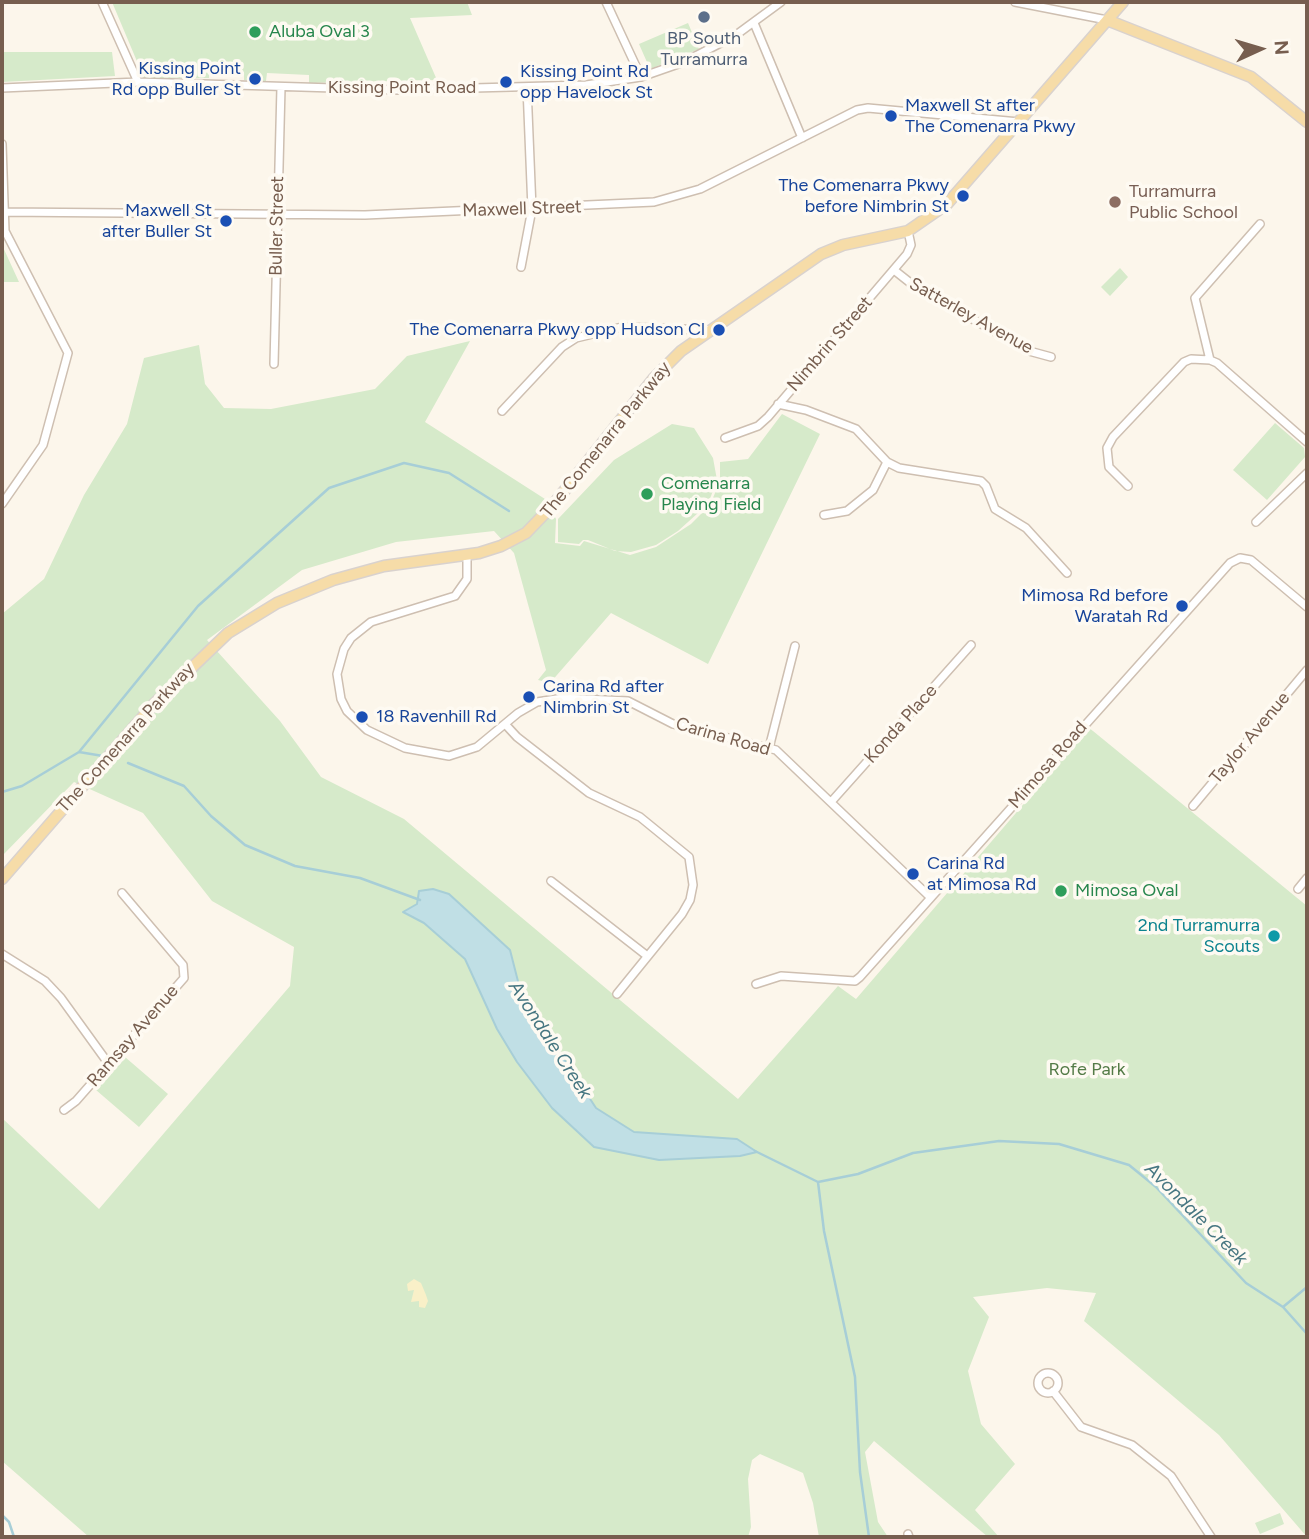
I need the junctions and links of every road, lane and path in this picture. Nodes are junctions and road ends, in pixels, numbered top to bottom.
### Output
1 (102, 2) edge
2 (606, 2) edge
3 (781, 2) edge
4 (1015, 2) edge
5 (1123, 2) edge
6 (1107, 20) junction
7 (754, 23) junction
8 (641, 78) junction
9 (138, 82) junction
10 (281, 87) junction
11 (527, 87) junction
12 (2, 88) edge
13 (1019, 122) junction
14 (1307, 122) edge
15 (803, 138) junction
16 (2, 144) edge
17 (531, 209) junction
18 (3, 212) edge
19 (277, 215) junction
20 (1259, 224) dead end
21 (908, 231) junction
22 (4, 232) edge
23 (521, 267) dead end
24 (894, 270) junction
25 (710, 330) junction
26 (1051, 357) dead end
27 (1210, 360) junction
28 (274, 364) dead end
29 (778, 404) junction
30 (502, 411) dead end
31 (725, 438) dead end
32 (1307, 442) edge
33 (887, 462) junction
34 (1307, 473) edge
35 (1128, 486) dead end
36 (2, 504) edge
37 (824, 515) dead end
38 (1256, 522) dead end
39 (467, 555) junction
40 (1067, 573) dead end
41 (1307, 607) edge
42 (971, 645) dead end
43 (795, 646) dead end
44 (1307, 670) edge
45 (505, 724) junction
46 (769, 748) junction
47 (831, 802) junction
48 (1193, 806) dead end
49 (1307, 878) edge
50 (2, 879) edge
51 (551, 881) dead end
52 (1298, 889) dead end
53 (122, 893) dead end
54 (930, 897) junction
55 (2, 954) edge
56 (646, 955) junction
57 (756, 984) dead end
58 (617, 994) dead end
59 (108, 1063) junction
60 (64, 1110) dead end
61 (1053, 1391) dead end
62 (1211, 1537) edge

1 - 9 street
2 - 8 street
3 - 7 street, Kissing Point Road
4 - 6 street
5 - 6 main road, The Comenarra Parkway
6 - 13 main road, The Comenarra Parkway
6 - 14 main road
7 - 8 street, Kissing Point Road
7 - 15 street
8 - 11 street, Kissing Point Road
9 - 10 street, Kissing Point Road
9 - 12 street, Kissing Point Road
10 - 11 street, Kissing Point Road
10 - 19 street, Buller Street
11 - 17 street
13 - 15 street, Maxwell Street
13 - 21 main road, The Comenarra Parkway
15 - 17 street, Maxwell Street
16 - 18 street
17 - 19 street, Maxwell Street
17 - 23 street
18 - 19 street, Maxwell Street
18 - 22 street
19 - 28 street, Buller Street
20 - 27 street
21 - 24 street, Nimbrin Street
21 - 25 main road, The Comenarra Parkway
22 - 36 street
24 - 26 street, Satterley Avenue
24 - 29 street, Nimbrin Street
25 - 30 street
25 - 39 main road, The Comenarra Parkway
27 - 32 street
27 - 35 street
29 - 31 street, Nimbrin Street
29 - 33 street
33 - 37 street
33 - 40 street
34 - 38 street
39 - 45 street
39 - 50 main road, The Comenarra Parkway
41 - 54 street, Mimosa Road
42 - 47 street, Konda Place
43 - 46 street
44 - 48 street, Taylor Avenue
45 - 46 street, Carina Road
45 - 56 street
46 - 47 street, Carina Road
47 - 54 street, Carina Road
49 - 52 street
51 - 56 street
53 - 59 street, Ramsay Avenue
54 - 57 street, Mimosa Road
55 - 59 street
56 - 58 street
59 - 60 street, Ramsay Avenue
61 - 62 street

